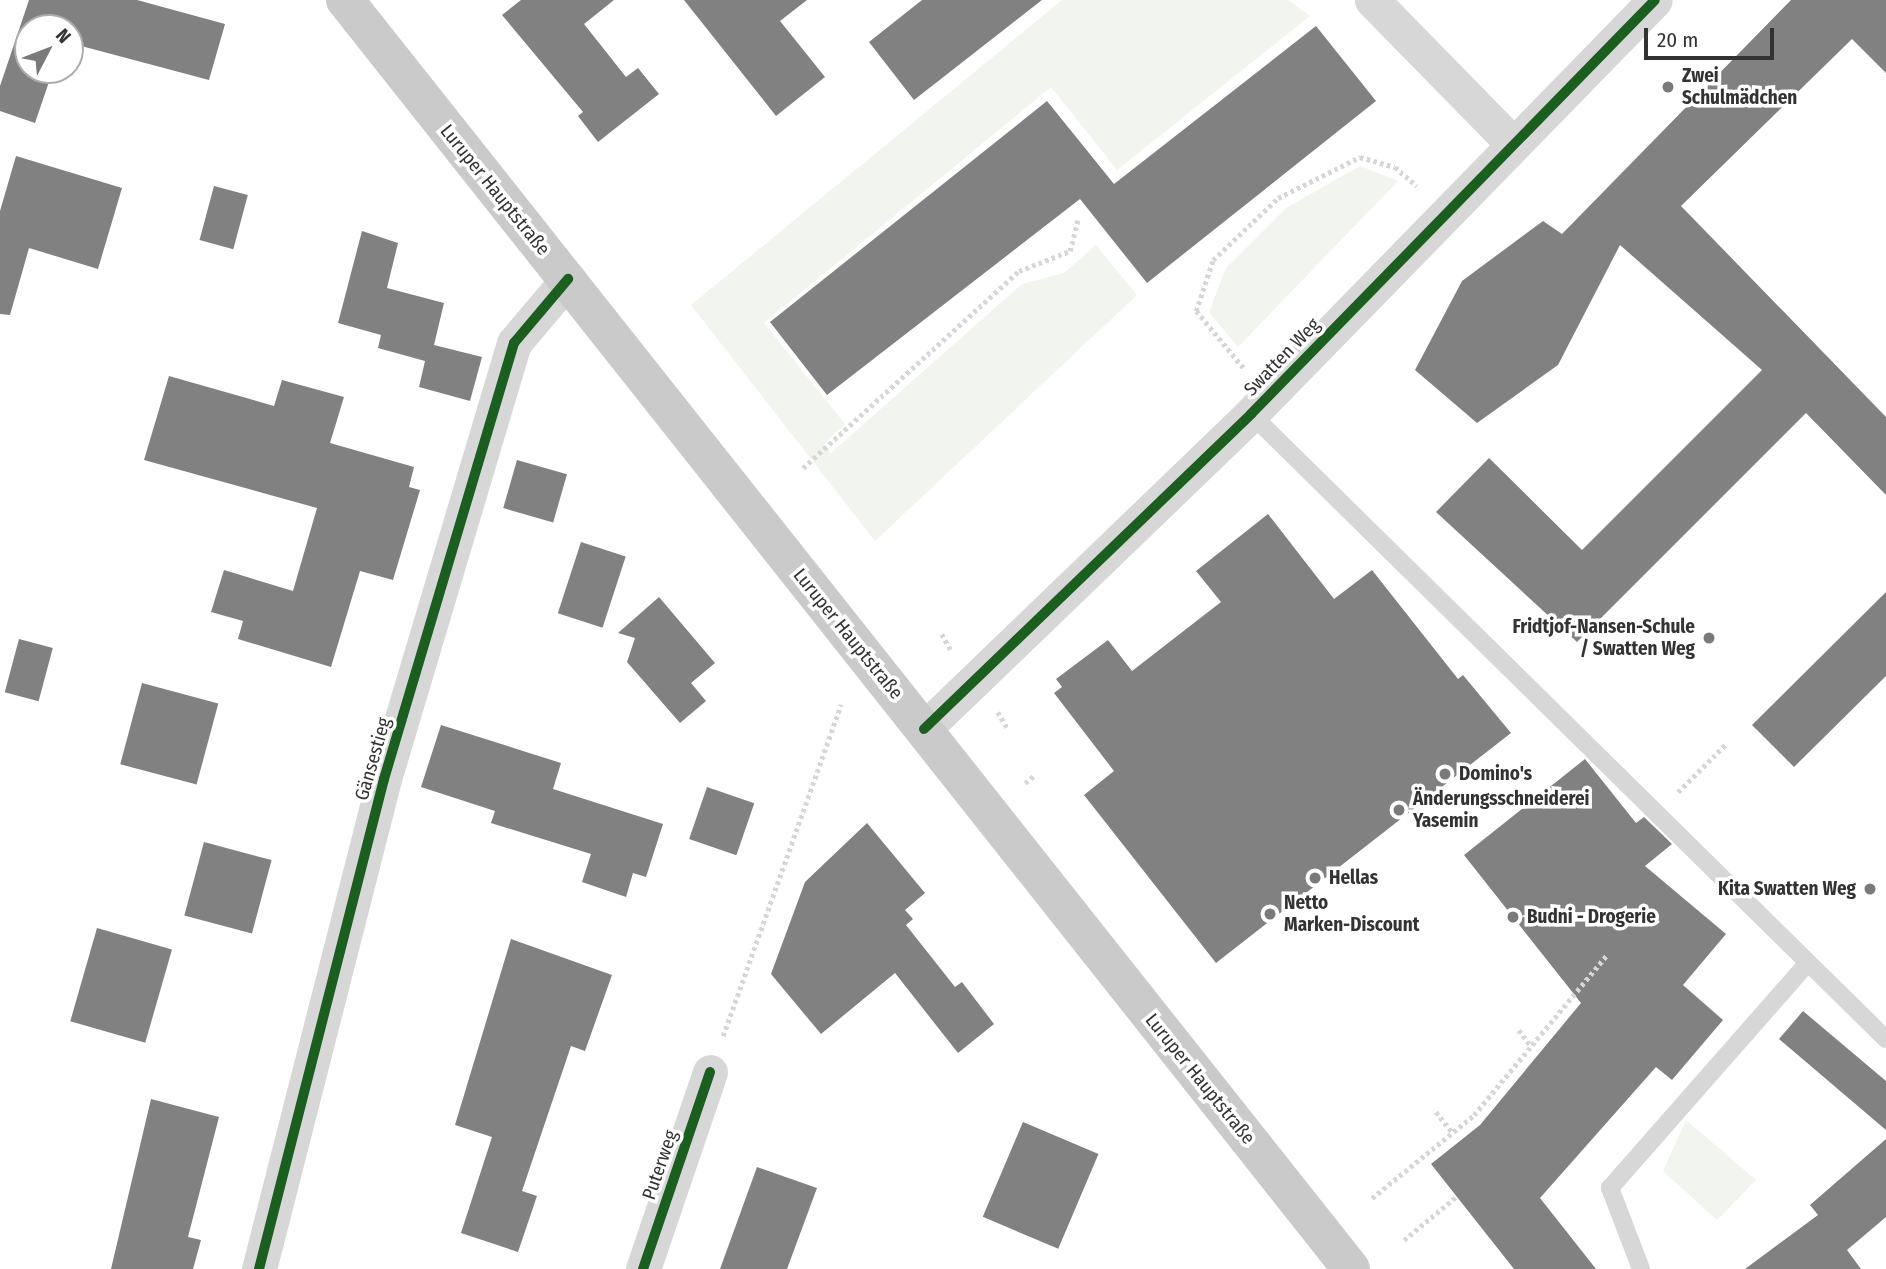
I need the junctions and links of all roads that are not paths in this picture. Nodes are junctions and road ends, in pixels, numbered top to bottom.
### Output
1 (345, 0) edge
2 (1372, 0) edge
3 (1655, 0) edge
4 (1513, 144) junction
5 (568, 279) junction
6 (1251, 414) junction
7 (925, 729) junction
8 (1805, 966) junction
9 (1886, 1039) edge
10 (710, 1072) road end
11 (259, 1269) edge
12 (643, 1269) edge
13 (1351, 1269) edge
14 (1641, 1269) edge

1 - 5 main road, Luruper Hauptstraße
2 - 4 street
3 - 4 street, Swatten Weg
4 - 6 street, Swatten Weg
5 - 7 main road, Luruper Hauptstraße
5 - 11 street, Gänsestieg
6 - 7 street, Swatten Weg
6 - 8 lane
7 - 13 main road, Luruper Hauptstraße
8 - 9 lane
8 - 14 lane
10 - 12 street, Puterweg

